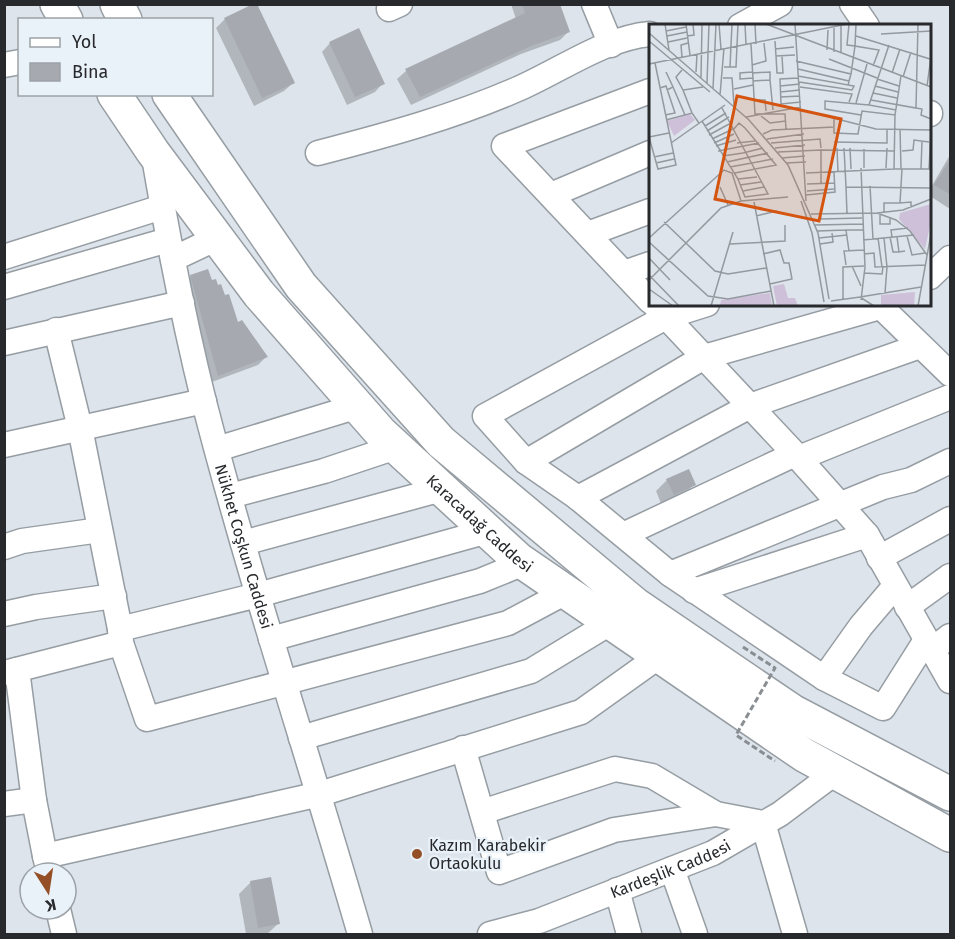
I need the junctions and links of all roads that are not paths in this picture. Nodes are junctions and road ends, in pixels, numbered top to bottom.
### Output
1 (57, 4) edge
2 (117, 4) edge
3 (594, 4) edge
4 (780, 4) edge
5 (852, 4) edge
6 (65, 18) edge
7 (124, 18) edge
8 (744, 24) edge
9 (866, 24) edge
10 (649, 34) edge
11 (611, 45) junction
12 (649, 92) edge
13 (115, 96) edge
14 (170, 96) edge
15 (153, 152) junction
16 (318, 153) dead end
17 (649, 154) edge
18 (551, 195) junction
19 (162, 207) junction
20 (649, 212) edge
21 (588, 234) junction
22 (217, 238) junction
23 (171, 250) junction
24 (4, 257) edge
25 (951, 258) edge
26 (649, 265) edge
27 (624, 273) junction
28 (931, 276) edge
29 (4, 287) edge
30 (649, 299) edge
31 (182, 303) junction
32 (674, 306) edge
33 (879, 306) edge
34 (657, 307) edge
35 (56, 330) junction
36 (4, 342) edge
37 (920, 346) junction
38 (704, 357) junction
39 (951, 374) edge
40 (951, 397) edge
41 (204, 401) junction
42 (358, 406) junction
43 (750, 406) junction
44 (80, 428) junction
45 (4, 445) edge
46 (396, 447) junction
47 (217, 449) junction
48 (797, 456) junction
49 (951, 461) edge
50 (526, 462) junction
51 (442, 489) junction
52 (230, 496) junction
53 (578, 498) junction
54 (841, 506) junction
55 (951, 519) edge
56 (100, 530) junction
57 (488, 531) junction
58 (625, 534) junction
59 (867, 535) junction
60 (243, 543) junction
61 (4, 547) edge
62 (879, 558) junction
63 (524, 563) junction
64 (670, 574) junction
65 (951, 576) edge
66 (694, 591) junction
67 (566, 592) junction
68 (258, 595) junction
69 (114, 596) junction
70 (901, 597) junction
71 (4, 614) edge
72 (610, 623) junction
73 (121, 636) junction
74 (271, 639) junction
75 (936, 642) edge
76 (658, 657) junction
77 (11, 672) edge
78 (824, 678) junction
79 (951, 681) edge
80 (285, 684) junction
81 (14, 720) edge
82 (301, 738) junction
83 (463, 748) junction
84 (836, 772) junction
85 (320, 794) junction
86 (951, 794) edge
87 (34, 800) junction
88 (4, 804) edge
89 (482, 812) junction
90 (716, 814) junction
91 (763, 823) junction
92 (951, 835) edge
93 (46, 861) edge
94 (59, 861) edge
95 (672, 869) junction
96 (617, 890) junction
97 (360, 934) edge
98 (490, 934) edge
99 (629, 934) edge
100 (695, 934) edge
101 (795, 934) edge

1 - 6 highway
2 - 7 highway
3 - 11 street
4 - 8 street
5 - 9 street
10 - 11 street
11 - 16 street
12 - 18 street
13 - 15 highway, Karacadağ Caddesi
14 - 86 highway, Karacadağ Caddesi
15 - 19 street, Nükhet Coşkun Caddesi
15 - 22 highway, Karacadağ Caddesi
17 - 18 street
18 - 21 street
19 - 23 street, Nükhet Coşkun Caddesi
19 - 24 street
20 - 21 street
21 - 27 street
22 - 23 street
22 - 42 highway, Karacadağ Caddesi
23 - 29 street
23 - 31 street, Nükhet Coşkun Caddesi
25 - 28 street
26 - 27 street
27 - 30 street
31 - 35 street
31 - 41 street, Nükhet Coşkun Caddesi
32 - 34 street
33 - 37 street
33 - 38 street
34 - 38 street
34 - 50 street
35 - 36 street
35 - 44 street
37 - 39 street
37 - 43 street
38 - 43 street
38 - 50 street
40 - 48 street
41 - 44 street
41 - 47 street, Nükhet Coşkun Caddesi
42 - 46 highway, Karacadağ Caddesi
42 - 47 street
43 - 48 street
43 - 53 street
44 - 45 street
44 - 56 street
46 - 51 highway, Karacadağ Caddesi
46 - 52 street
47 - 52 street, Nükhet Coşkun Caddesi
48 - 54 street
48 - 58 street
49 - 54 street
50 - 53 street
51 - 57 highway, Karacadağ Caddesi
51 - 60 street
52 - 60 street, Nükhet Coşkun Caddesi
53 - 58 street
54 - 59 street
54 - 64 street
55 - 62 street
56 - 61 street
56 - 69 street
57 - 63 highway, Karacadağ Caddesi
57 - 68 street
58 - 64 street
59 - 62 street
59 - 66 street
60 - 68 street, Nükhet Coşkun Caddesi
62 - 70 street
63 - 67 highway, Karacadağ Caddesi
63 - 74 street
64 - 66 street
65 - 70 street
66 - 78 street
67 - 72 highway, Karacadağ Caddesi
67 - 80 street
68 - 73 street
68 - 74 street, Nükhet Coşkun Caddesi
69 - 71 street
69 - 73 street
70 - 75 street
70 - 78 street
72 - 76 highway, Karacadağ Caddesi
72 - 82 street
73 - 77 street
73 - 80 street
74 - 80 street, Nükhet Coşkun Caddesi
75 - 78 street
75 - 79 street
76 - 83 street
76 - 84 highway, Karacadağ Caddesi
77 - 81 street
80 - 82 street, Nükhet Coşkun Caddesi
81 - 87 street
82 - 85 street, Nükhet Coşkun Caddesi
83 - 85 street
83 - 89 street
84 - 91 street, Kardeşlik Caddesi
84 - 92 highway, Karacadağ Caddesi
85 - 94 street
85 - 97 street, Nükhet Coşkun Caddesi
87 - 88 street
87 - 93 street
89 - 90 street
89 - 90 street
90 - 91 street
91 - 95 street, Kardeşlik Caddesi
91 - 101 street
95 - 96 street, Kardeşlik Caddesi
95 - 100 street
96 - 98 street, Kardeşlik Caddesi
96 - 99 street

